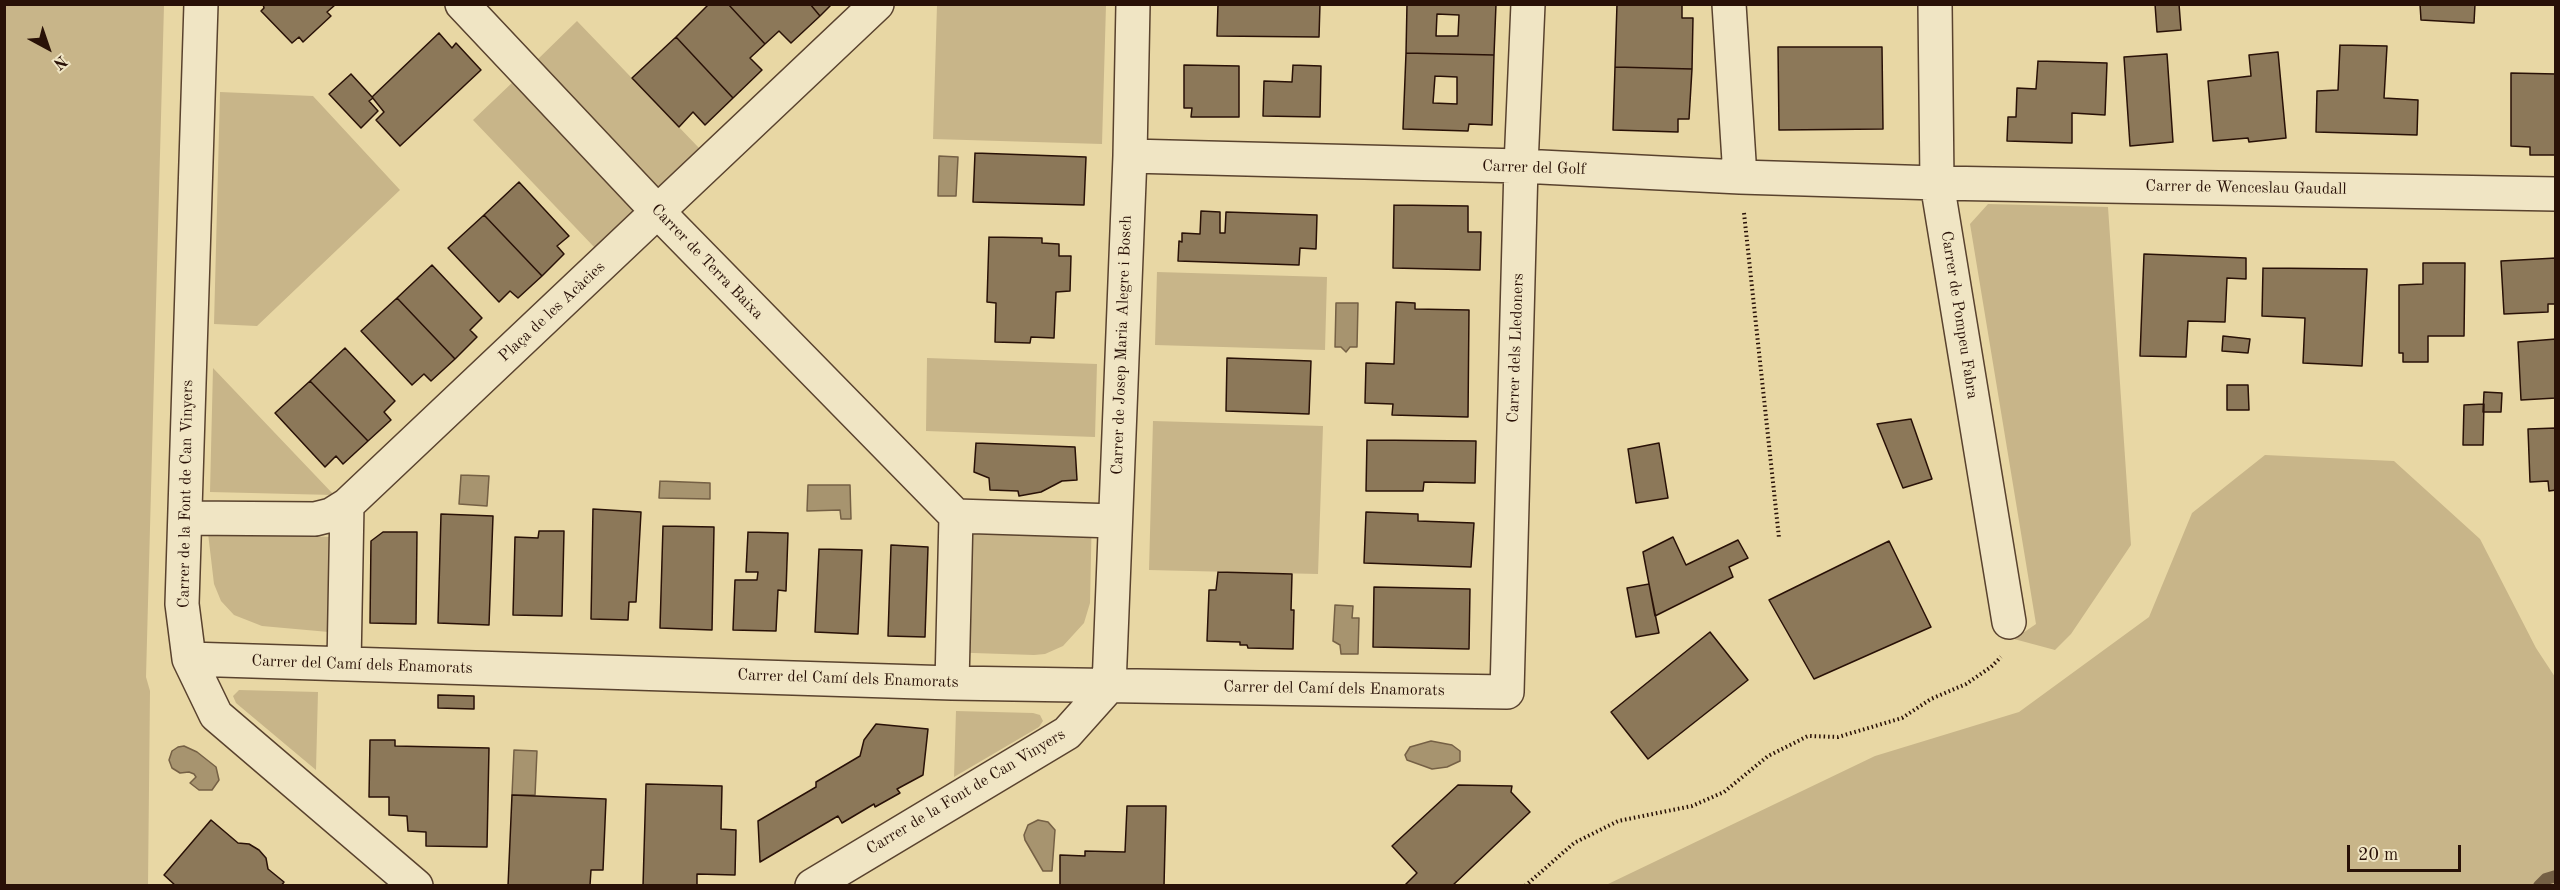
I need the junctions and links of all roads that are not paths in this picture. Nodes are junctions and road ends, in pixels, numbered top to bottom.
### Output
1 (201, 4) edge
2 (462, 4) edge
3 (876, 4) edge
4 (1133, 4) edge
5 (1528, 4) edge
6 (1729, 4) edge
7 (1935, 4) edge
8 (1130, 156) junction
9 (1521, 166) junction
10 (1740, 177) junction
11 (1937, 183) junction
12 (2556, 194) edge
13 (657, 212) junction
14 (347, 505) junction
15 (956, 516) junction
16 (185, 518) junction
17 (1115, 521) junction
18 (2009, 622) road end
19 (189, 659) junction
20 (344, 664) junction
21 (952, 682) junction
22 (1109, 686) junction
23 (1507, 692) joint
24 (416, 885) edge
25 (813, 885) edge

1 - 16 street, Carrer de la Font de Can Vinyers
2 - 13 street, Carrer de Terra Baixa
3 - 13 street, Plaça de les Acàcies
4 - 8 street, Carrer de Josep Maria Alegre i Bosch
5 - 9 street, Carrer dels Lledoners
6 - 10 street
7 - 11 street, Carrer de Pompeu Fabra
8 - 9 street, Carrer del Golf
8 - 17 street, Carrer de Josep Maria Alegre i Bosch
9 - 10 street, Carrer del Golf
9 - 23 street, Carrer dels Lledoners
10 - 11 street, Carrer del Golf
11 - 12 street, Carrer de Wenceslau Gaudall
11 - 18 street, Carrer de Pompeu Fabra
13 - 14 street, Plaça de les Acàcies
13 - 15 street, Carrer de Terra Baixa
14 - 16 street, Plaça de les Acàcies
14 - 20 street
15 - 17 street
15 - 21 street
16 - 19 street, Carrer de la Font de Can Vinyers
17 - 22 street, Carrer de Josep Maria Alegre i Bosch
19 - 20 street, Carrer del Camí dels Enamorats
19 - 24 street, Carrer de la Font de Can Vinyers
20 - 21 street, Carrer del Camí dels Enamorats
21 - 22 street, Carrer del Camí dels Enamorats
22 - 23 street, Carrer del Camí dels Enamorats
22 - 25 street, Carrer de la Font de Can Vinyers

